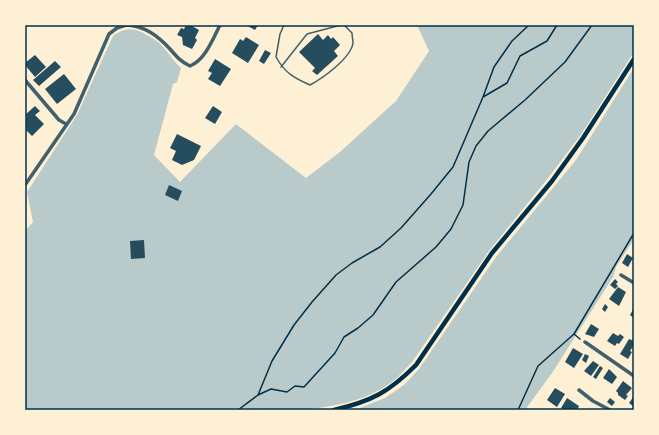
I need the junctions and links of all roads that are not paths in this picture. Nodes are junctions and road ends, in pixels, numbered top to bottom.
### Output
1 (126, 25) edge
2 (220, 25) edge
3 (284, 25) edge
4 (341, 25) edge
5 (344, 25) edge
6 (634, 59) edge
7 (281, 67) junction
8 (25, 80) edge
9 (66, 124) junction
10 (25, 185) edge
11 (621, 276) dead end
12 (634, 283) edge
13 (585, 342) road end
14 (634, 376) edge
15 (579, 390) dead end
16 (334, 410) edge
17 (610, 410) edge

1 - 2 street
1 - 9 street
3 - 7 lane
4 - 7 lane
5 - 7 lane
6 - 16 main road
8 - 9 street
9 - 10 street
11 - 12 street
13 - 14 street
15 - 17 street

